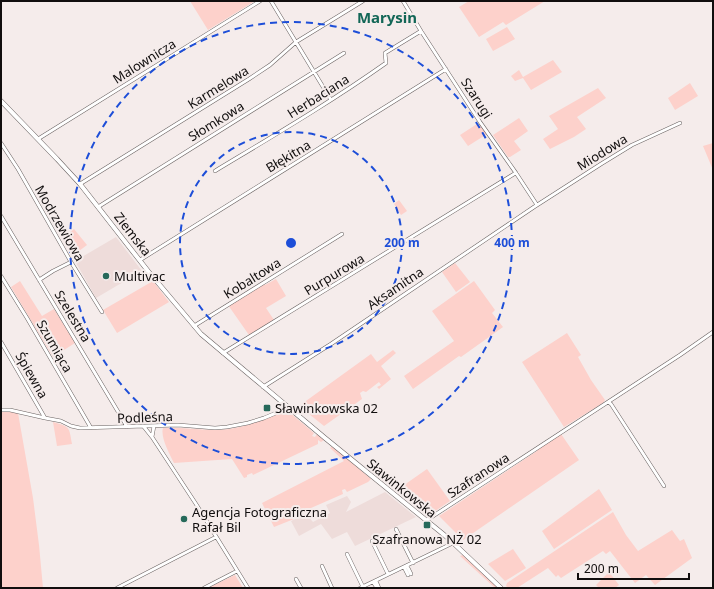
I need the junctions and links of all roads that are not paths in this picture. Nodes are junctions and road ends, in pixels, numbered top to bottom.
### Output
1 (260, 1) edge
2 (271, 1) edge
3 (362, 1) edge
4 (403, 1) edge
5 (421, 32) junction
6 (296, 42) junction
7 (344, 53) dead end
8 (446, 69) junction
9 (314, 72) junction
10 (331, 100) junction
11 (1, 101) edge
12 (680, 123) dead end
13 (38, 139) junction
14 (1, 143) edge
15 (215, 171) dead end
16 (516, 173) junction
17 (80, 184) junction
18 (537, 205) junction
19 (98, 207) junction
20 (1, 216) edge
21 (342, 234) dead end
22 (140, 260) junction
23 (71, 262) junction
24 (1, 276) edge
25 (39, 280) junction
26 (102, 312) dead end
27 (194, 326) junction
28 (713, 332) edge
29 (1, 342) edge
30 (222, 353) junction
31 (263, 387) junction
32 (608, 402) junction
33 (288, 408) junction
34 (1, 410) edge
35 (45, 418) junction
36 (154, 426) junction
37 (127, 427) junction
38 (144, 427) junction
39 (91, 428) junction
40 (152, 437) junction
41 (664, 486) dead end
42 (427, 520) junction
43 (396, 529) dead end
44 (216, 537) junction
45 (372, 541) dead end
46 (453, 543) junction
47 (347, 554) dead end
48 (413, 563) junction
49 (322, 566) dead end
50 (405, 566) junction
51 (237, 571) junction
52 (388, 574) junction
53 (410, 575) dead end
54 (296, 579) dead end
55 (374, 581) junction
56 (362, 587) edge
57 (116, 588) edge
58 (204, 588) edge
59 (248, 588) edge
60 (301, 588) edge
61 (332, 588) edge
62 (378, 588) edge
63 (501, 588) edge

1 - 13 street, Malownicza
2 - 6 street
3 - 6 street, Karmelowa
4 - 5 street, Szarugi
5 - 8 street, Szarugi
5 - 10 street, Herbaciana
6 - 9 street
6 - 17 street, Karmelowa
7 - 9 street, Słomkowa
8 - 16 street, Szarugi
8 - 22 street, Błękitna
9 - 10 street
9 - 19 street, Słomkowa
10 - 15 street, Herbaciana
11 - 13 street, Ziemska
12 - 18 street, Miodowa
13 - 17 street, Ziemska
14 - 23 street, Modrzewiowa
16 - 18 street, Szarugi
16 - 30 street, Purpurowa
17 - 19 street, Ziemska
18 - 31 street, Aksamitna
19 - 22 street, Ziemska
20 - 25 street, Szelestna
21 - 27 street, Kobaltowa
22 - 27 street, Ziemska
23 - 25 street
23 - 26 street, Modrzewiowa
24 - 39 street, Szumiąca
25 - 37 street, Szelestna
27 - 30 street, Ziemska
28 - 32 street, Szafranowa
29 - 35 street, Śpiewna
30 - 31 street, Ziemska
31 - 33 street, Ziemska
32 - 41 street
32 - 42 street, Szafranowa
33 - 36 street, Podleśna
33 - 42 street, Sławinkowska
34 - 35 street, Podleśna
35 - 39 street, Podleśna
36 - 38 street, Podleśna
36 - 40 street
37 - 38 street, Podleśna
37 - 39 street, Podleśna
38 - 40 street
40 - 44 street
42 - 46 street, Sławinkowska
43 - 48 street
44 - 51 street
44 - 57 street
45 - 52 street
46 - 48 street
46 - 63 street, Sławinkowska
47 - 56 street
48 - 50 street
49 - 61 street
50 - 52 street
50 - 53 street
51 - 58 street
51 - 59 street
52 - 55 street
54 - 60 street
55 - 56 street
55 - 62 street

